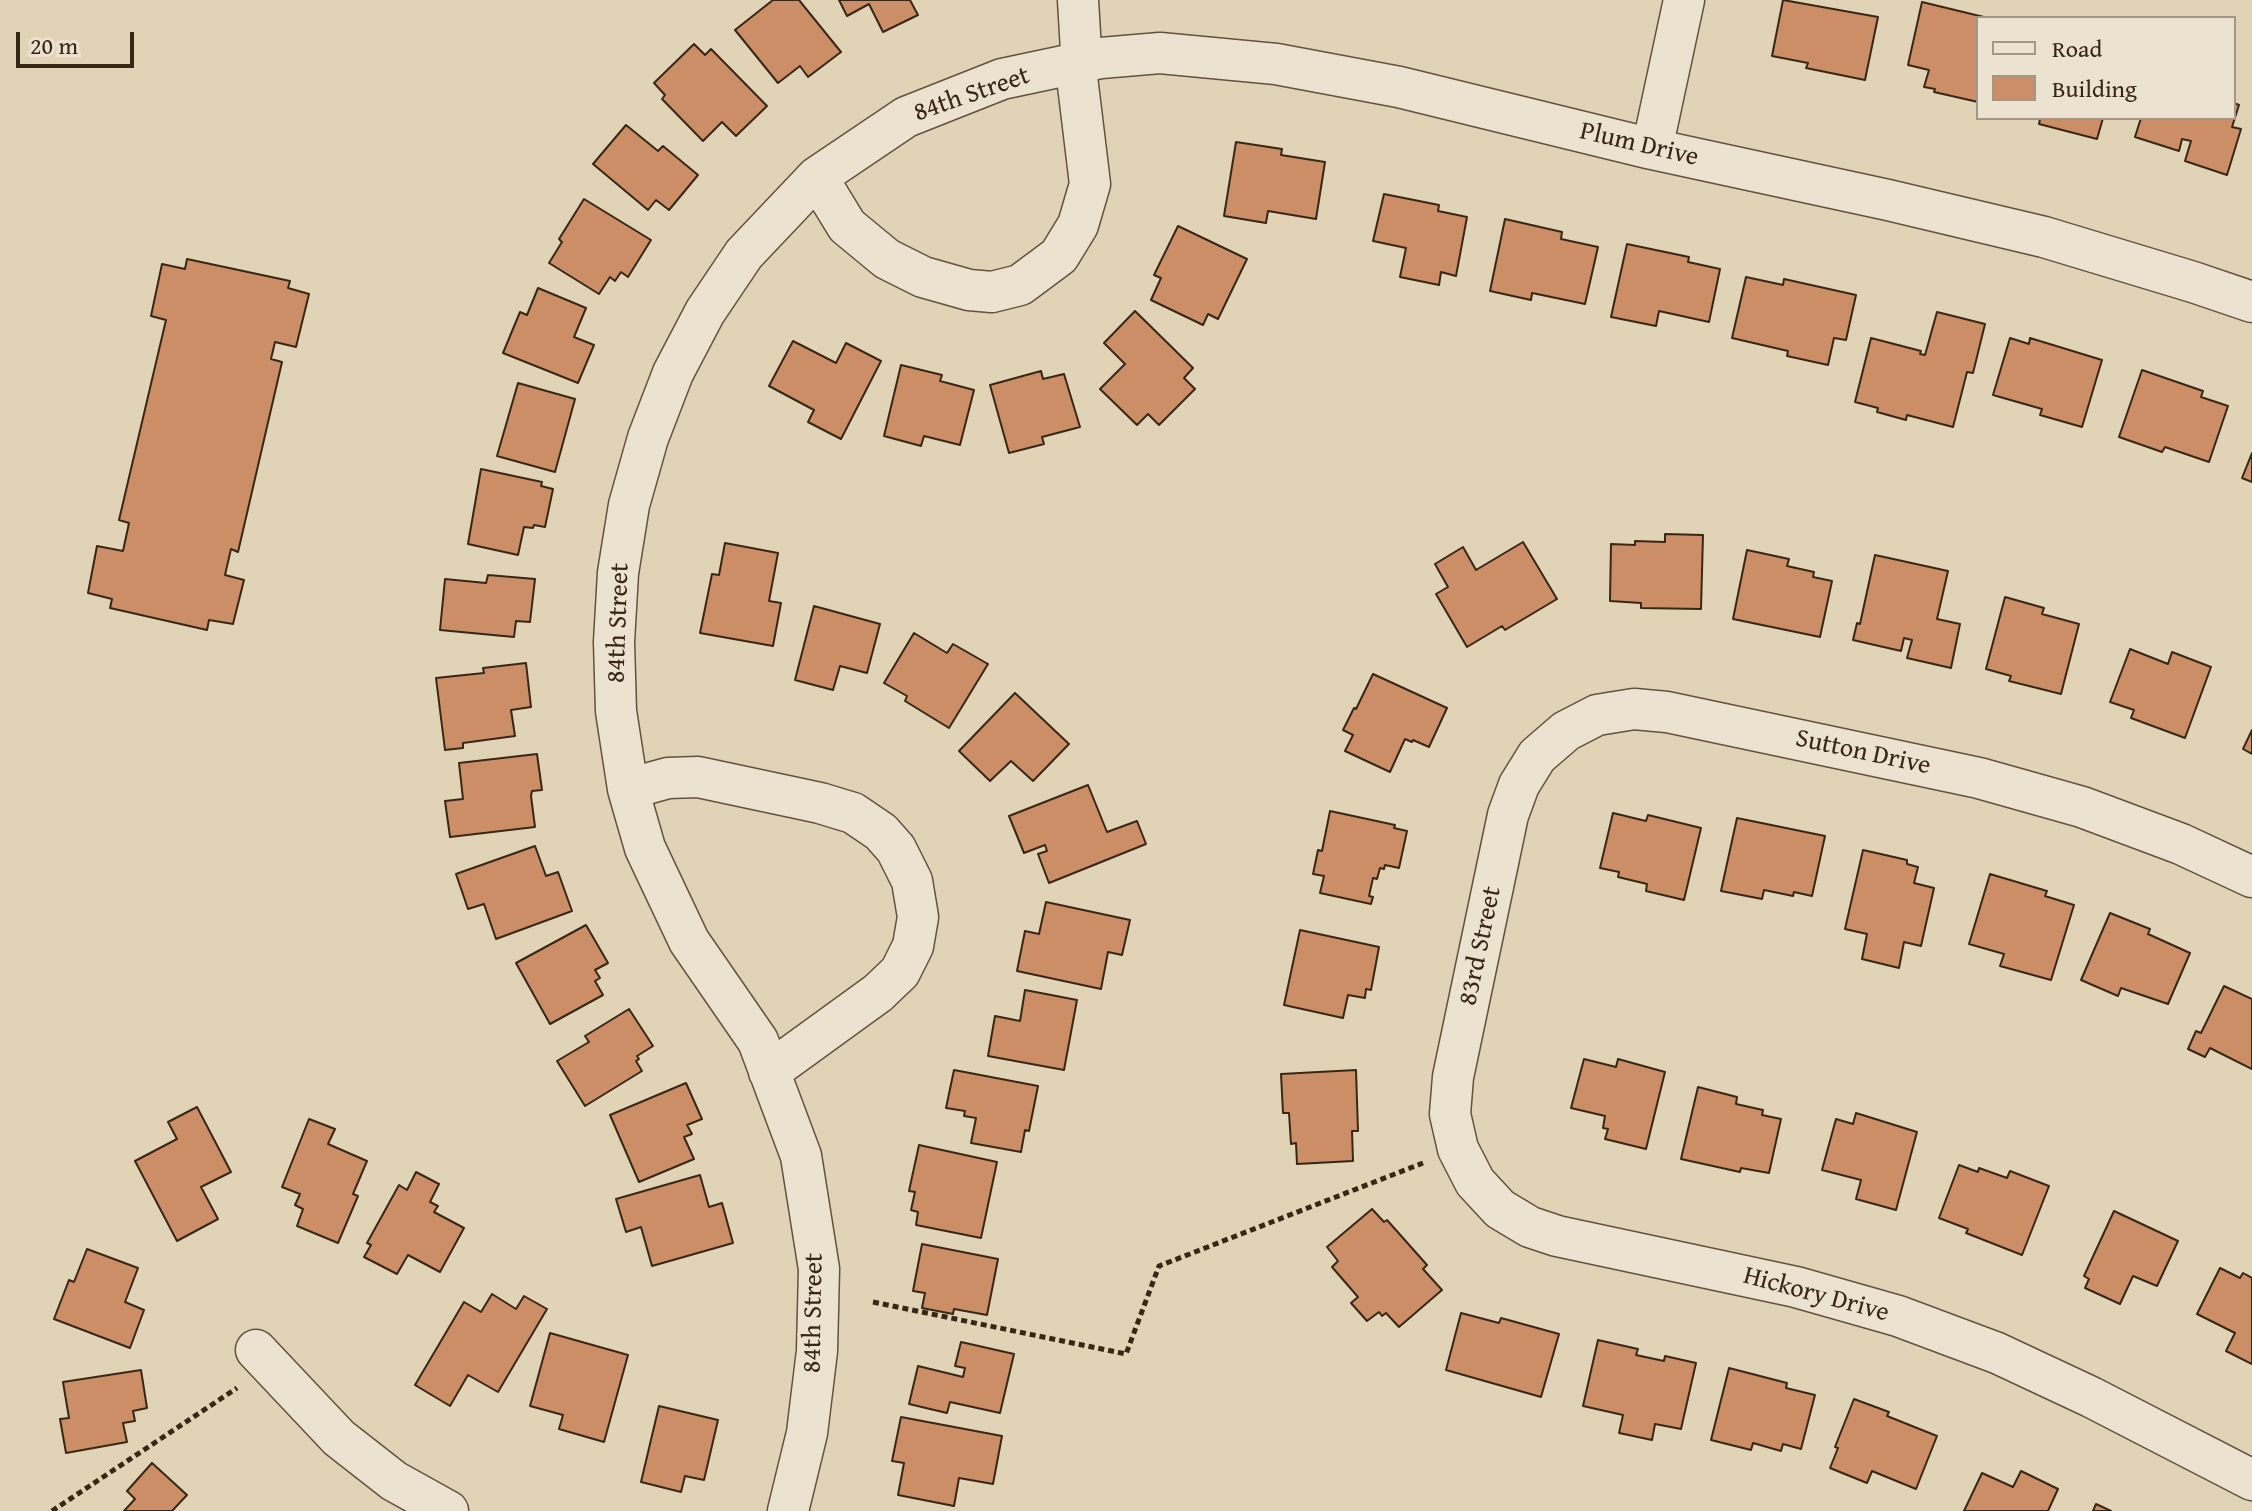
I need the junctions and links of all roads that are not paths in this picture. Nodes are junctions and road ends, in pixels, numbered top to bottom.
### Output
1 (1078, 0) edge
2 (1684, 0) edge
3 (1078, 63) junction
4 (1652, 149) junction
5 (817, 177) junction
6 (2252, 302) edge
7 (628, 789) junction
8 (1508, 815) joint
9 (2252, 877) edge
10 (769, 1072) junction
11 (1453, 1077) joint
12 (264, 1358) road end
13 (2252, 1480) edge
14 (448, 1511) edge
15 (788, 1511) edge

1 - 3 street
2 - 4 street
3 - 4 street, Plum Drive
3 - 5 street, 84th Street
3 - 5 street
4 - 6 street, Plum Drive
5 - 7 street, 84th Street
7 - 10 street, 84th Street
7 - 10 street
8 - 9 street, Sutton Drive
8 - 11 street, 83rd Street
10 - 15 street, 84th Street
11 - 13 street, Hickory Drive
12 - 14 street

